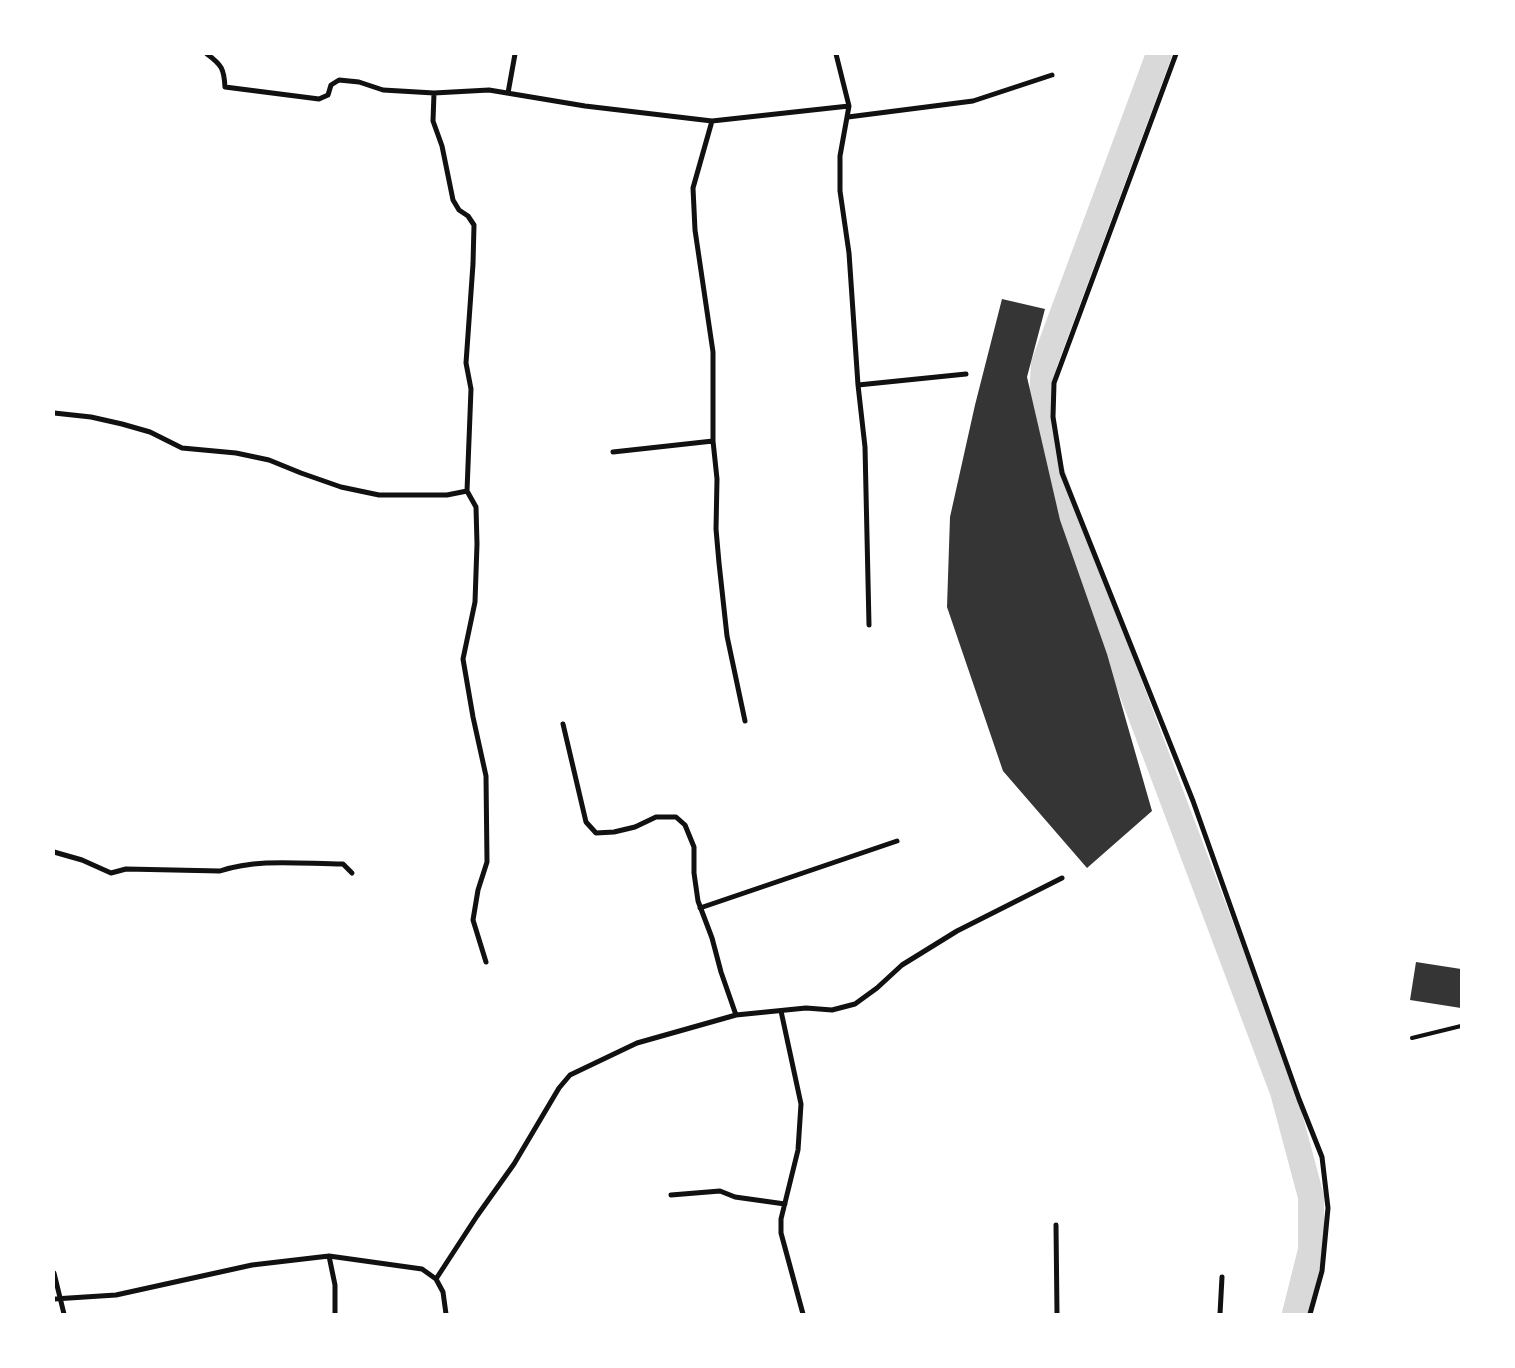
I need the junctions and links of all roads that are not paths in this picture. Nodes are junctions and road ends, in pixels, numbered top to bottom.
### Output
1 (207, 54) edge
2 (515, 54) edge
3 (836, 54) edge
4 (1176, 54) edge
5 (1052, 75) dead end
6 (434, 92) junction
7 (508, 93) junction
8 (849, 106) junction
9 (848, 117) junction
10 (712, 121) junction
11 (966, 374) dead end
12 (858, 384) junction
13 (54, 413) edge
14 (713, 441) junction
15 (614, 452) dead end
16 (467, 491) junction
17 (869, 625) dead end
18 (744, 721) dead end
19 (563, 724) dead end
20 (897, 841) dead end
21 (54, 852) edge
22 (352, 873) dead end
23 (1062, 878) dead end
24 (700, 908) junction
25 (486, 962) dead end
26 (781, 1011) junction
27 (736, 1016) junction
28 (1461, 1026) edge
29 (1412, 1038) dead end
30 (671, 1195) dead end
31 (785, 1204) junction
32 (1056, 1225) dead end
33 (330, 1256) junction
34 (54, 1273) edge
35 (1222, 1277) dead end
36 (436, 1279) junction
37 (60, 1299) junction
38 (54, 1300) edge
39 (64, 1314) edge
40 (334, 1314) edge
41 (446, 1314) edge
42 (803, 1314) edge
43 (1057, 1314) edge
44 (1220, 1314) edge
45 (1310, 1314) edge

1 - 6 street
2 - 7 street
3 - 8 street
4 - 45 street
5 - 9 street
6 - 7 street
6 - 16 street
7 - 10 street
8 - 9 street
8 - 10 street
9 - 12 street
10 - 14 street
11 - 12 street
12 - 17 street
13 - 16 street
14 - 15 street
14 - 18 street
16 - 25 street
19 - 24 street
20 - 24 street
21 - 22 street
23 - 26 street
24 - 27 street
26 - 27 street
26 - 31 street
27 - 36 street
28 - 29 lane
30 - 31 street
31 - 42 street
32 - 43 street
33 - 36 street
33 - 37 street
33 - 40 street
34 - 37 street
35 - 44 street
36 - 41 street
37 - 38 street
37 - 39 street

